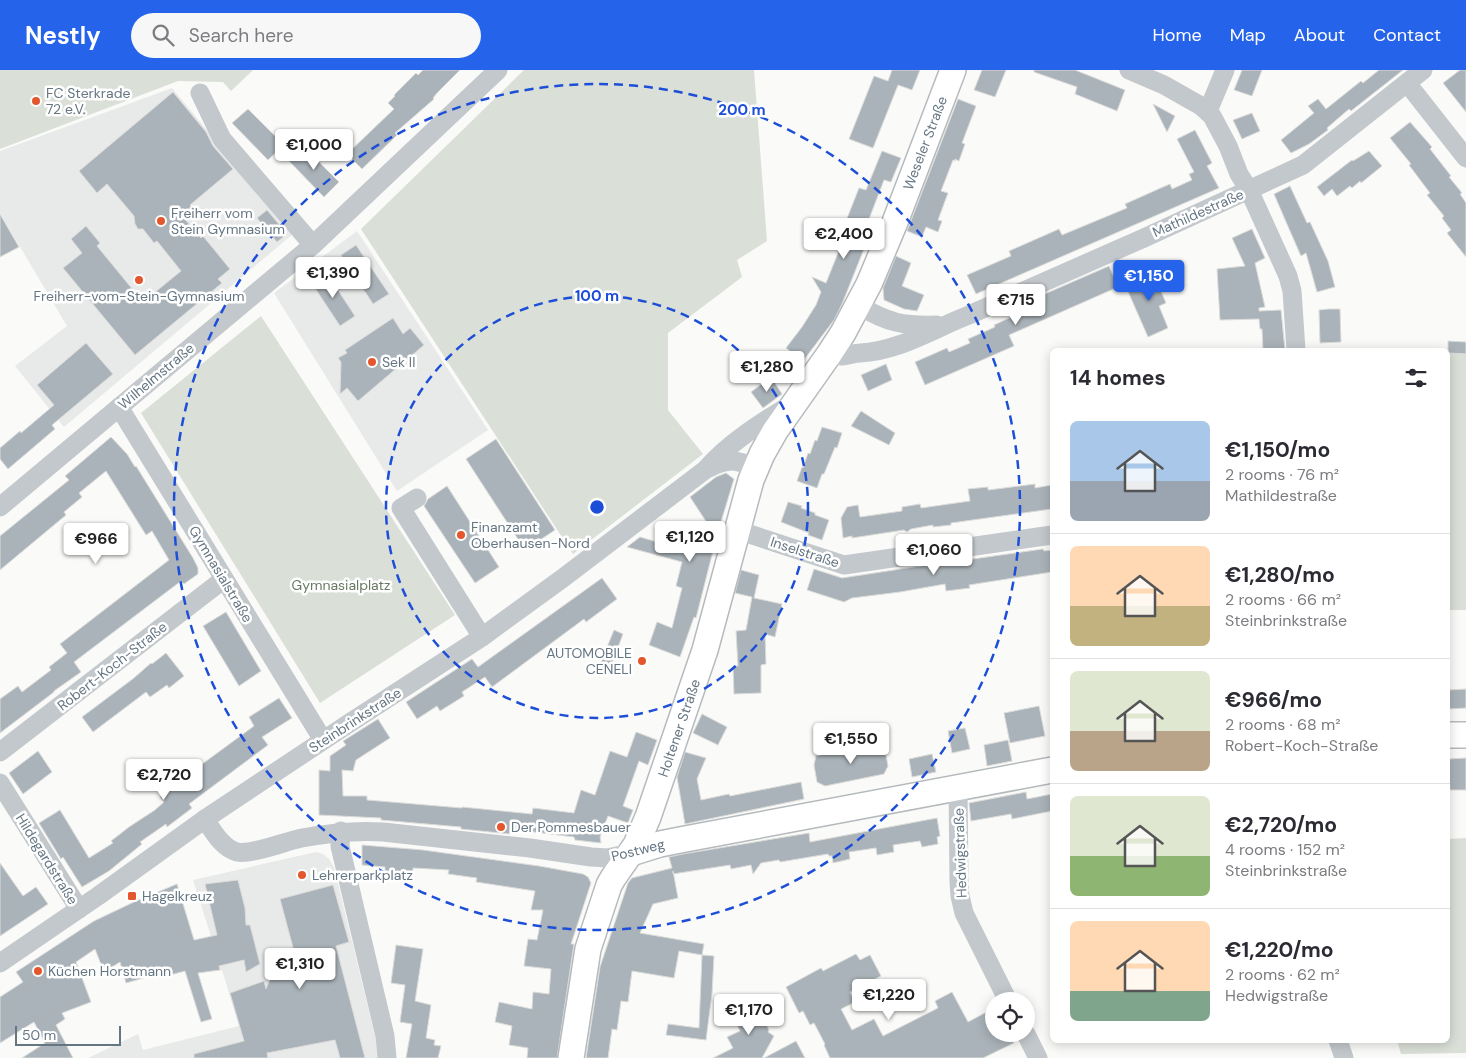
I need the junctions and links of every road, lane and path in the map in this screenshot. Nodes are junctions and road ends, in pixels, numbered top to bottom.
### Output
1 (498, 70) edge
2 (953, 70) edge
3 (1129, 70) edge
4 (1224, 70) edge
5 (1423, 70) edge
6 (1407, 83) junction
7 (200, 93) dead end
8 (1208, 112) junction
9 (1466, 158) edge
10 (1249, 190) junction
11 (313, 245) junction
12 (858, 305) junction
13 (944, 325) junction
14 (1296, 348) edge
15 (830, 353) junction
16 (797, 400) junction
17 (119, 407) junction
18 (756, 467) junction
19 (705, 470) junction
20 (417, 498) dead end
21 (3, 499) edge
22 (737, 530) junction
23 (1050, 535) edge
24 (224, 579) junction
25 (482, 637) junction
26 (1450, 735) edge
27 (1466, 735) edge
28 (323, 740) junction
29 (0, 752) edge
30 (1050, 770) edge
31 (0, 783) edge
32 (958, 787) junction
33 (205, 819) junction
34 (341, 832) junction
35 (631, 853) junction
36 (79, 909) junction
37 (0, 963) edge
38 (1003, 992) edge
39 (1030, 1042) edge
40 (1339, 1043) edge
41 (387, 1058) edge
42 (571, 1058) edge
43 (1038, 1058) edge
44 (1344, 1058) edge

1 - 11 street, Wilhelmstraße
2 - 12 main road, Weseler Straße
3 - 8 street
4 - 8 street
5 - 6 street, Mathildestraße
6 - 9 street
6 - 10 street, Mathildestraße
7 - 11 street
8 - 10 street
10 - 13 street, Mathildestraße
10 - 14 street
11 - 17 street, Wilhelmstraße
12 - 13 street, Mathildestraße
12 - 15 main road, Weseler Straße
13 - 15 street, Mathildestraße
15 - 16 main road, Weseler Straße
16 - 18 main road, Holtener Straße
16 - 19 street, Steinbrinkstraße
17 - 21 street, Wilhelmstraße
17 - 24 street, Gymnasialstraße
18 - 19 street, Steinbrinkstraße
18 - 22 main road, Holtener Straße
19 - 25 street, Steinbrinkstraße
20 - 25 street
22 - 23 street, Inselstraße
22 - 35 main road, Holtener Straße
24 - 28 street, Gymnasialstraße
24 - 29 street, Robert-Koch-Straße
25 - 28 street, Steinbrinkstraße
26 - 27 main road
28 - 33 street, Steinbrinkstraße
30 - 32 main road, Postweg
31 - 36 street, Hildegardstraße
32 - 35 main road, Postweg
32 - 38 street, Hedwigstraße
33 - 34 street, Postweg
33 - 36 street, Steinbrinkstraße
34 - 35 street, Postweg
34 - 41 street
35 - 42 main road, Holtener Straße
36 - 37 street, Steinbrinkstraße
39 - 43 street
40 - 44 street

